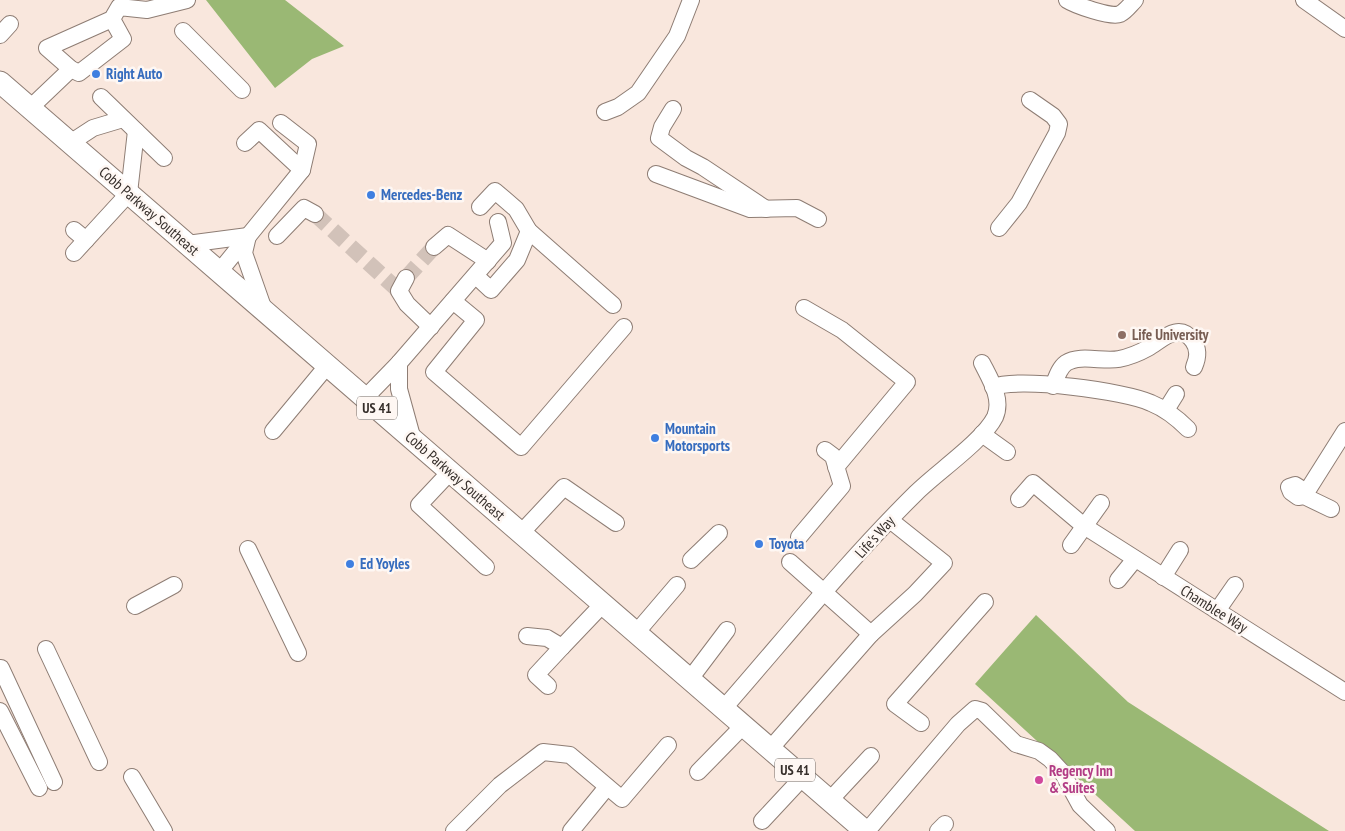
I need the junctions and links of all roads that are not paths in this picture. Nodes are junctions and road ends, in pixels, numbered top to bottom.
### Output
1 (187, 0) edge
2 (691, 0) edge
3 (1067, 0) edge
4 (1134, 0) edge
5 (1304, 0) edge
6 (1095, 4) edge
7 (112, 19) junction
8 (1345, 29) edge
9 (183, 31) dead end
10 (71, 69) junction
11 (0, 82) edge
12 (242, 90) dead end
13 (100, 97) dead end
14 (1030, 100) dead end
15 (16, 101) edge
16 (673, 109) dead end
17 (605, 112) dead end
18 (123, 119) junction
19 (281, 123) dead end
20 (136, 131) junction
21 (70, 143) junction
22 (245, 143) dead end
23 (164, 158) dead end
24 (302, 170) junction
25 (656, 174) dead end
26 (128, 193) junction
27 (480, 207) dead end
28 (766, 209) junction
29 (315, 214) dead end
30 (818, 219) dead end
31 (498, 222) dead end
32 (999, 228) dead end
33 (528, 231) junction
34 (248, 236) junction
35 (277, 236) dead end
36 (187, 244) junction
37 (434, 247) tunnel mouth
38 (74, 254) dead end
39 (488, 261) junction
40 (219, 272) junction
41 (476, 276) junction
42 (406, 278) tunnel mouth
43 (453, 301) junction
44 (613, 305) dead end
45 (804, 308) dead end
46 (264, 311) junction
47 (430, 327) junction
48 (624, 327) dead end
49 (399, 363) junction
50 (982, 363) dead end
51 (327, 366) junction
52 (1194, 367) dead end
53 (1053, 386) junction
54 (993, 387) junction
55 (1176, 394) dead end
56 (365, 398) junction
57 (1166, 410) junction
58 (1188, 429) dead end
59 (273, 431) dead end
60 (1345, 431) edge
61 (982, 434) junction
62 (413, 440) junction
63 (825, 450) dead end
64 (1007, 452) dead end
65 (836, 467) junction
66 (450, 472) junction
67 (1019, 499) dead end
68 (1101, 503) dead end
69 (1331, 510) dead end
70 (890, 520) junction
71 (616, 523) dead end
72 (1084, 526) junction
73 (718, 533) dead end
74 (521, 534) junction
75 (798, 538) dead end
76 (1070, 545) dead end
77 (248, 549) dead end
78 (1180, 550) dead end
79 (1135, 559) junction
80 (691, 560) dead end
81 (790, 562) dead end
82 (486, 567) dead end
83 (1163, 577) junction
84 (1118, 580) dead end
85 (1235, 584) dead end
86 (174, 585) dead end
87 (677, 585) dead end
88 (825, 593) junction
89 (985, 602) dead end
90 (603, 604) junction
91 (136, 606) dead end
92 (1217, 611) junction
93 (727, 630) dead end
94 (636, 633) junction
95 (871, 634) junction
96 (527, 636) dead end
97 (46, 649) dead end
98 (298, 653) dead end
99 (563, 654) junction
100 (1, 668) edge
101 (690, 679) junction
102 (548, 686) dead end
103 (1345, 692) edge
104 (724, 708) junction
105 (0, 711) edge
106 (921, 723) dead end
107 (744, 725) junction
108 (668, 746) dead end
109 (770, 749) junction
110 (870, 756) dead end
111 (99, 762) dead end
112 (698, 772) dead end
113 (132, 777) dead end
114 (803, 777) junction
115 (54, 782) dead end
116 (608, 787) junction
117 (39, 788) dead end
118 (830, 800) junction
119 (762, 820) dead end
120 (164, 831) edge
121 (454, 831) edge
122 (571, 831) edge
123 (866, 831) edge
124 (1107, 831) edge

1 - 7 street
2 - 17 street
3 - 6 street
4 - 6 street
5 - 8 street
7 - 10 street
7 - 10 street
9 - 12 street
10 - 15 street
11 - 15 main road, Cobb Parkway Southeast / US 41
13 - 18 street
14 - 32 street
15 - 21 main road, Cobb Parkway Southeast / US 41
16 - 28 street
18 - 20 street
18 - 21 street
19 - 24 street
20 - 23 street
20 - 26 street
21 - 26 main road, Cobb Parkway Southeast / US 41
22 - 24 street
24 - 34 street
25 - 28 street
26 - 36 main road, Cobb Parkway Southeast / US 41
26 - 38 street
27 - 33 street
28 - 30 street
29 - 35 street
31 - 39 street
33 - 41 street
33 - 44 street
34 - 36 street
34 - 40 street
34 - 46 street
36 - 40 main road, Cobb Parkway Southeast / US 41
37 - 39 street
39 - 41 street
40 - 46 main road, Cobb Parkway Southeast / US 41
41 - 43 street
42 - 47 street
43 - 47 street
43 - 48 street
45 - 65 street
46 - 51 main road, Cobb Parkway Southeast / US 41
47 - 49 street
49 - 56 street
49 - 62 street
50 - 54 street, Life's Way
51 - 56 main road, Cobb Parkway Southeast / US 41
51 - 59 street
52 - 53 street
53 - 54 street
53 - 57 street
54 - 61 street, Life's Way
55 - 57 street
56 - 62 main road, Cobb Parkway Southeast / US 41
57 - 58 street
60 - 69 street
61 - 64 street
61 - 70 street, Life's Way
62 - 66 main road, Cobb Parkway Southeast / US 41
63 - 65 street
65 - 75 street
66 - 74 main road, Cobb Parkway Southeast / US 41
66 - 82 street
67 - 72 street, Chamblee Way
68 - 72 street
70 - 88 street, Life's Way
70 - 95 street
71 - 74 street
72 - 76 street
72 - 79 street, Chamblee Way
73 - 80 street
74 - 90 main road, Cobb Parkway Southeast / US 41
77 - 98 street
78 - 83 street
79 - 83 street, Chamblee Way
79 - 84 street
81 - 88 street
83 - 92 street, Chamblee Way
85 - 92 street
86 - 91 street
87 - 94 street
88 - 95 street
88 - 104 street, Life's Way
89 - 106 street
90 - 94 main road, Cobb Parkway Southeast / US 41
90 - 99 street
92 - 103 street, Chamblee Way
93 - 101 street
94 - 101 main road, Cobb Parkway Southeast / US 41
95 - 109 street
96 - 99 street
97 - 111 street
99 - 102 street
100 - 115 street
101 - 104 main road, Cobb Parkway Southeast / US 41
104 - 107 main road, Cobb Parkway Southeast / US 41
105 - 117 street
107 - 109 main road, Cobb Parkway Southeast / US 41
107 - 112 street
108 - 116 street
109 - 114 main road, Cobb Parkway Southeast / US 41
110 - 118 street
113 - 120 street
114 - 118 main road, Cobb Parkway Southeast / US 41
114 - 119 street
116 - 121 street
116 - 122 street
118 - 123 main road, Cobb Parkway Southeast / US 41
123 - 124 street

